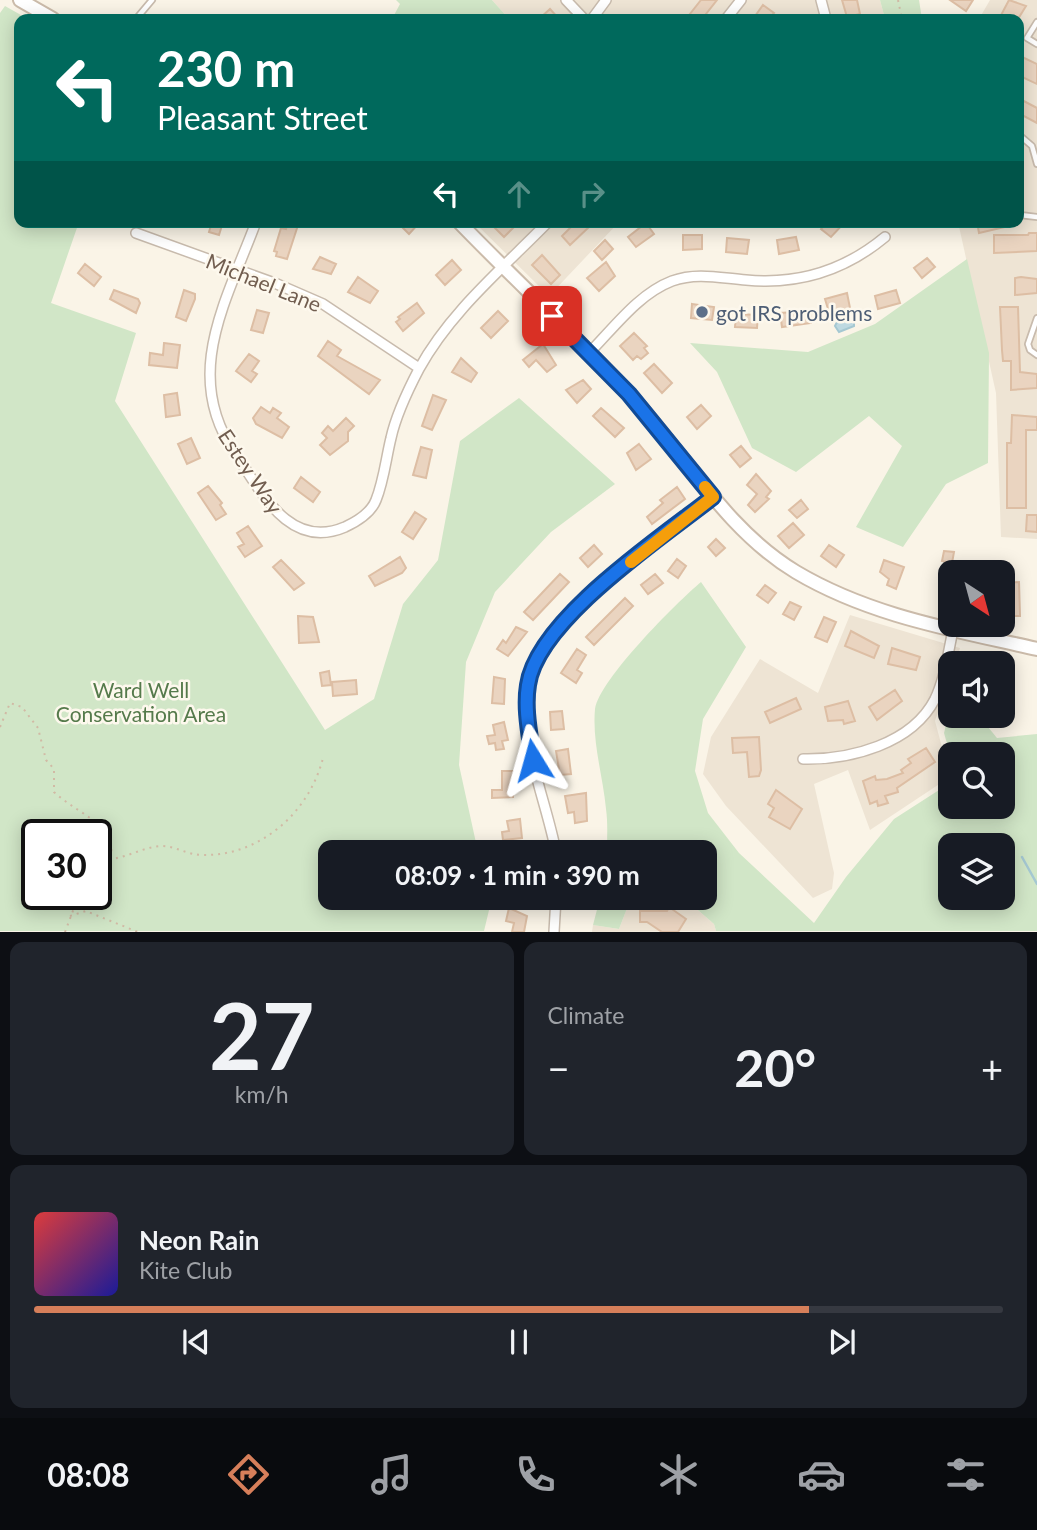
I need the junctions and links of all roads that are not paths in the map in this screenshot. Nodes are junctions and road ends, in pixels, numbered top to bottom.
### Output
1 (20, 0) edge
2 (152, 0) edge
3 (566, 0) edge
4 (741, 0) edge
5 (44, 14) edge
6 (140, 14) edge
7 (579, 14) edge
8 (730, 14) edge
9 (1037, 22) edge
10 (1037, 44) edge
11 (1024, 139) edge
12 (1037, 164) edge
13 (254, 228) edge
14 (465, 228) edge
15 (542, 228) edge
16 (135, 233) dead end
17 (885, 237) dead end
18 (503, 268) junction
19 (238, 271) junction
20 (1037, 318) edge
21 (588, 354) junction
22 (1037, 355) edge
23 (419, 368) junction
24 (713, 497) junction
25 (938, 626) edge
26 (951, 637) edge
27 (984, 637) edge
28 (1037, 649) edge
29 (803, 760) dead end
30 (553, 840) edge
31 (555, 910) edge
32 (554, 932) edge

1 - 5 main road
2 - 6 lane
3 - 7 street
4 - 8 street
9 - 10 lane
11 - 12 lane
13 - 19 street, Estey Way
14 - 18 main road
15 - 18 street, Estey Way
16 - 19 street, Michael Lane
17 - 21 street
18 - 21 main road
18 - 23 street, Estey Way
19 - 23 street, Michael Lane
19 - 23 street, Estey Way
20 - 22 lane
21 - 24 main road
24 - 25 main road
24 - 30 street
26 - 29 street
27 - 28 main road
31 - 32 street

